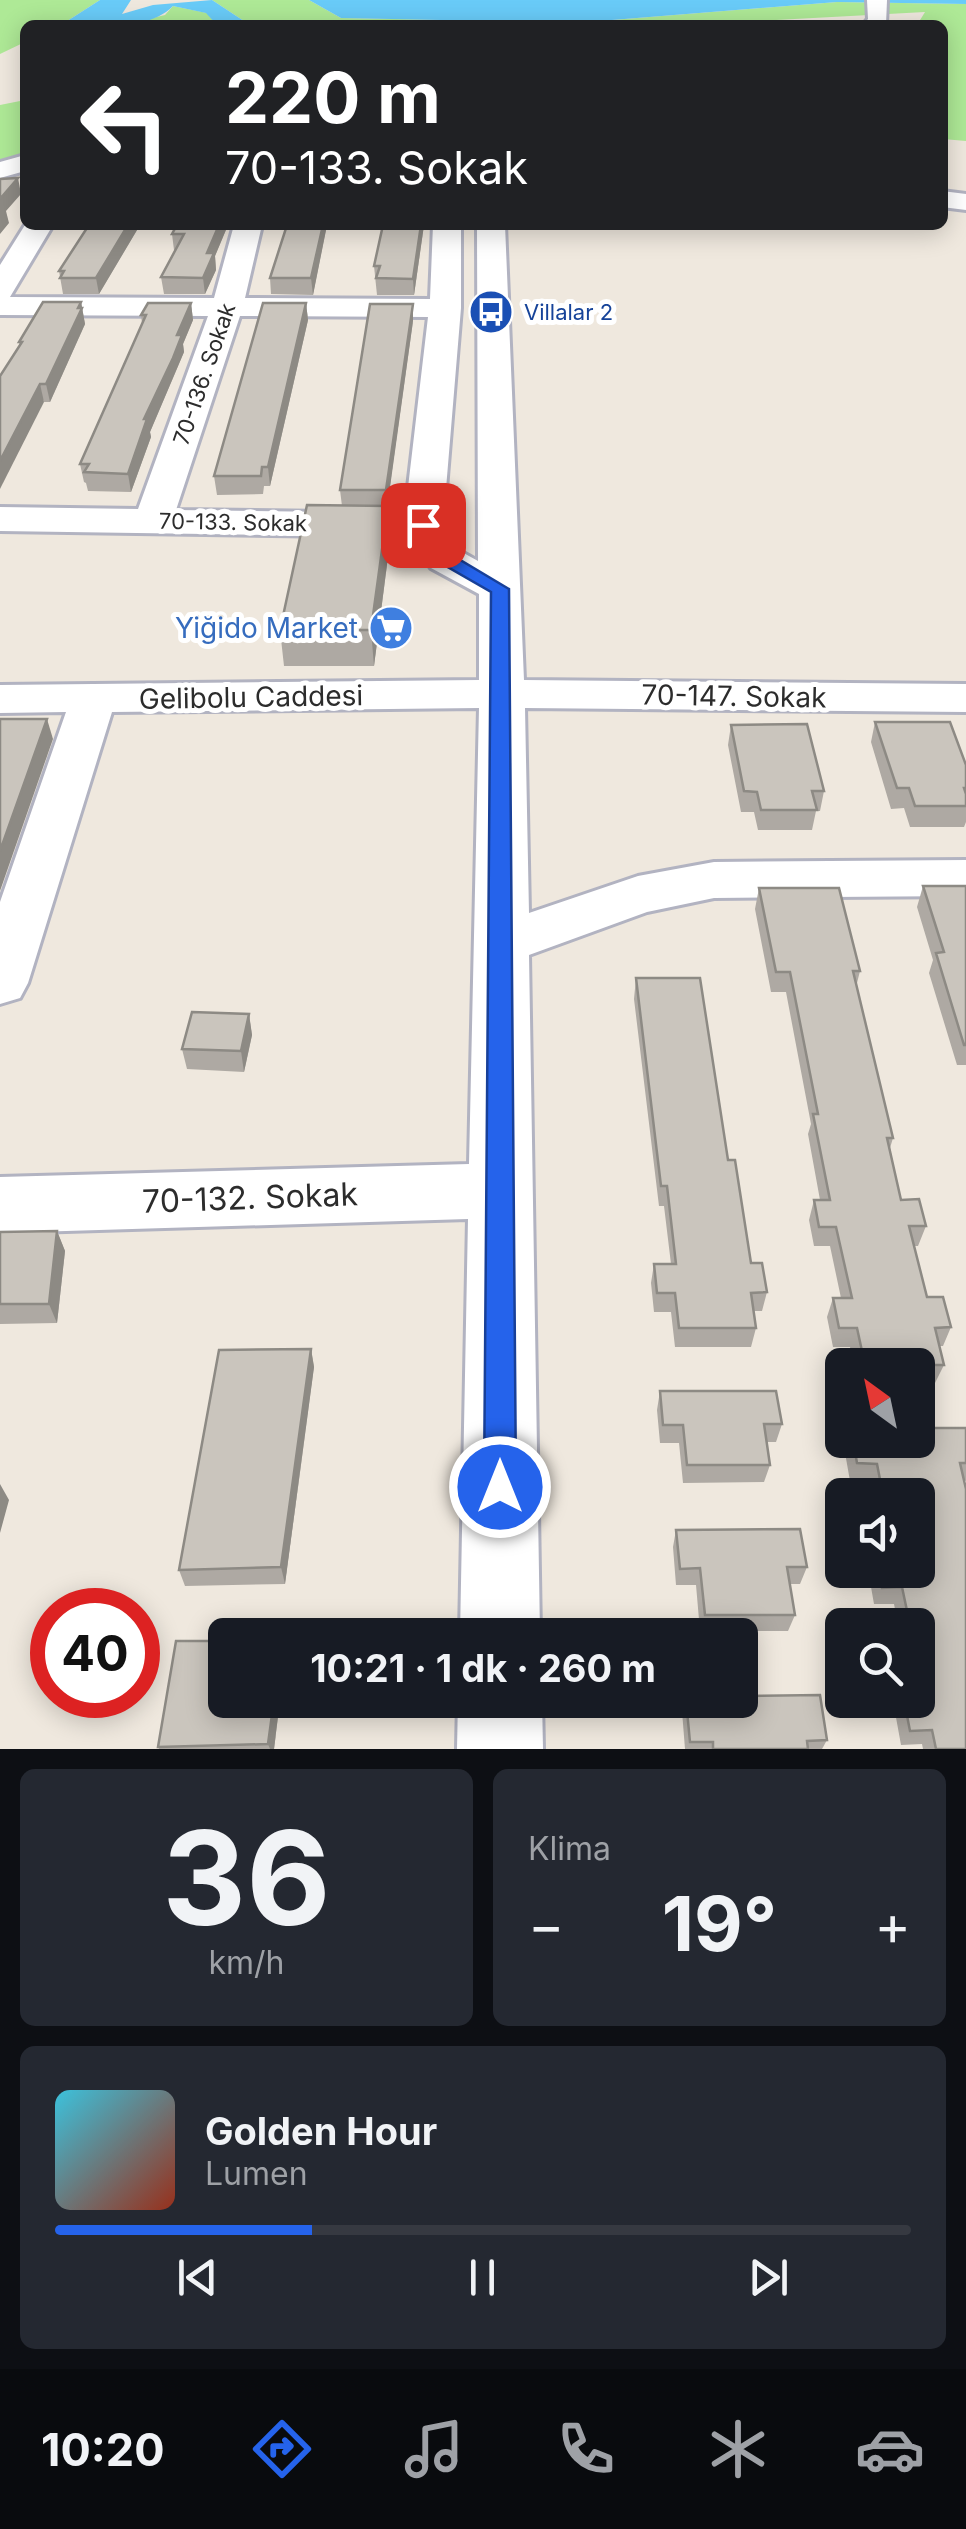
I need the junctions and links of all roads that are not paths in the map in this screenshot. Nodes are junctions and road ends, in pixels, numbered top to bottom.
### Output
1 (36, 230) edge
2 (247, 230) edge
3 (448, 230) edge
4 (489, 230) edge
5 (0, 290) edge
6 (228, 304) junction
7 (0, 306) edge
8 (465, 308) junction
9 (0, 519) edge
10 (153, 521) junction
11 (423, 525) junction
12 (500, 589) junction
13 (502, 694) junction
14 (966, 698) edge
15 (0, 699) edge
16 (93, 700) junction
17 (966, 878) edge
18 (501, 944) junction
19 (0, 983) edge
20 (500, 1191) junction
21 (0, 1205) edge
22 (500, 1618) edge
23 (500, 1718) edge
24 (500, 1749) edge

1 - 5 street
2 - 6 street, 70-136. Sokak
3 - 8 street
4 - 8 street
6 - 7 street
6 - 8 street
6 - 10 street, 70-136. Sokak
8 - 11 street
8 - 12 street
9 - 10 street, 70-133. Sokak
10 - 11 street, 70-133. Sokak
11 - 12 street
12 - 13 street
13 - 14 street, 70-147. Sokak
13 - 16 street, Gelibolu Caddesi
13 - 18 street
15 - 16 street, Gelibolu Caddesi
16 - 19 street
17 - 18 street
18 - 20 street
20 - 21 street, 70-132. Sokak
20 - 22 street
23 - 24 street

